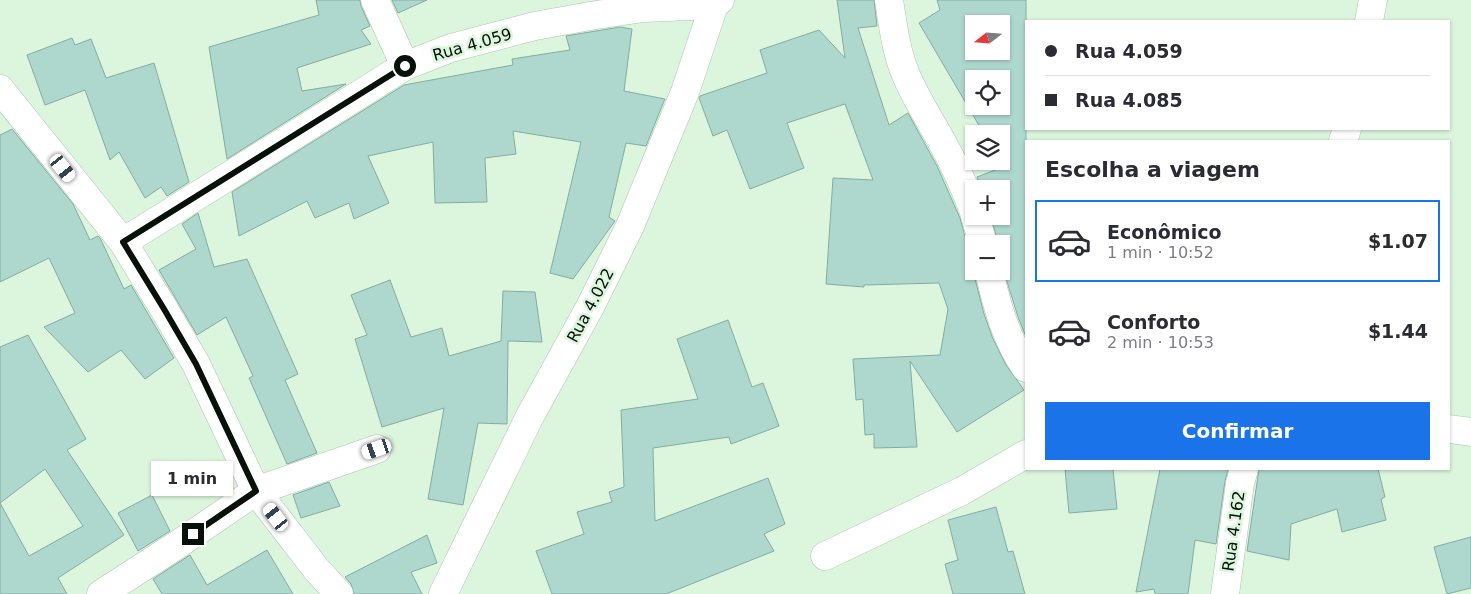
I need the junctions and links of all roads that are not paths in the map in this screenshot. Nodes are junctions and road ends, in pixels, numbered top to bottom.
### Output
1 (374, 0) edge
2 (889, 0) edge
3 (1373, 0) edge
4 (717, 3) edge
5 (641, 4) edge
6 (1369, 20) edge
7 (405, 66) junction
8 (0, 89) edge
9 (965, 188) edge
10 (123, 242) junction
11 (991, 280) edge
12 (1025, 366) edge
13 (1450, 429) edge
14 (1471, 432) edge
15 (377, 449) dead end
16 (1025, 455) edge
17 (1244, 470) edge
18 (256, 491) junction
19 (825, 556) dead end
20 (101, 594) edge
21 (338, 594) edge
22 (443, 594) edge
23 (1225, 594) edge

1 - 7 street
2 - 9 street
3 - 6 street
4 - 5 street, Rua 4.059
4 - 22 street, Rua 4.022
5 - 7 street, Rua 4.059
7 - 10 street, Rua 4.059
8 - 10 street
10 - 18 street
11 - 12 street
13 - 14 street
15 - 18 street
16 - 19 street
17 - 23 street, Rua 4.162
18 - 20 street
18 - 21 street

